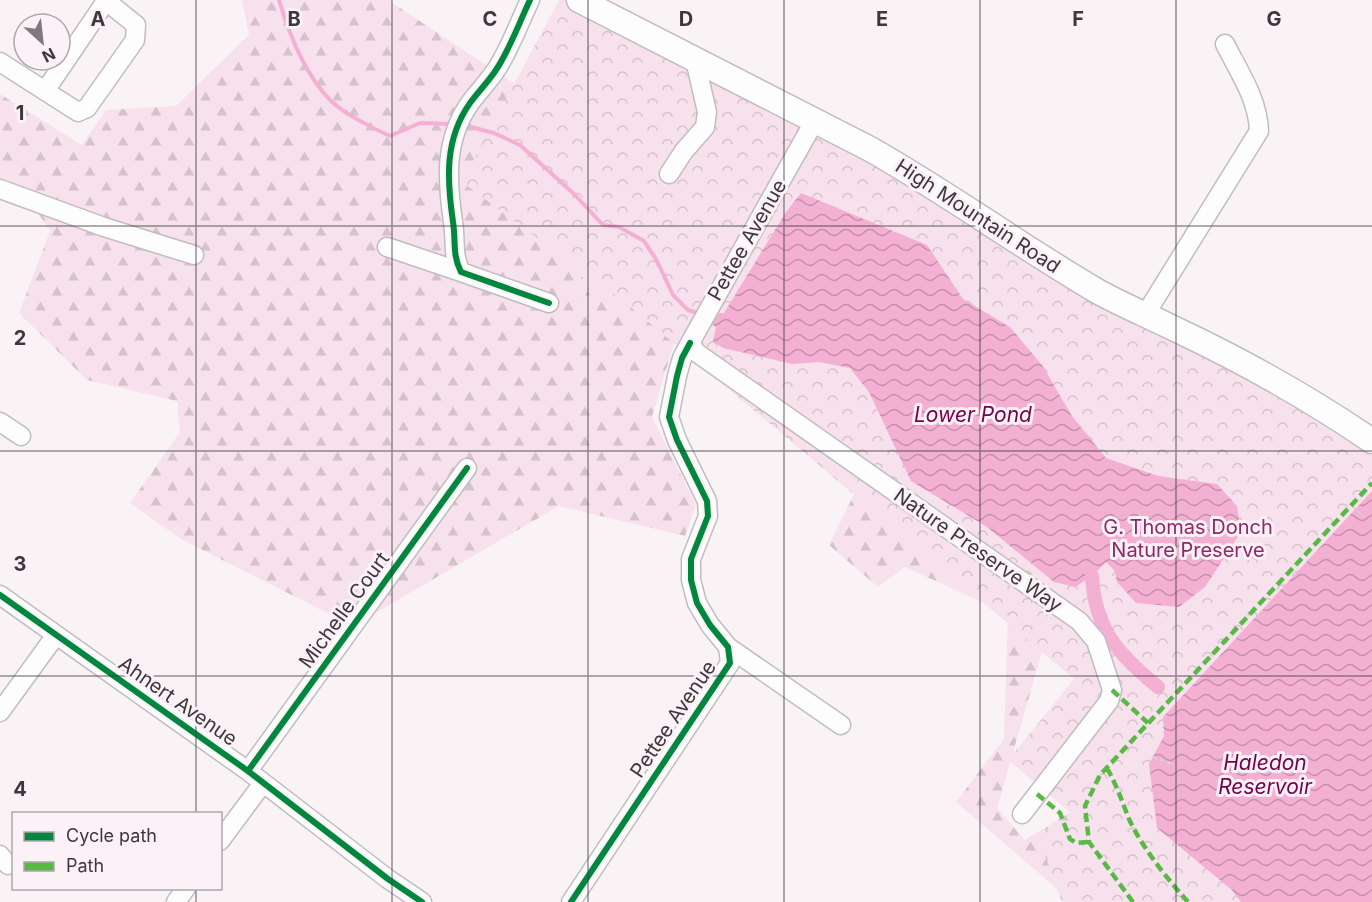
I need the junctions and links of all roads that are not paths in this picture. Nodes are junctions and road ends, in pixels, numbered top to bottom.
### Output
1 (530, 0) edge
2 (579, 0) edge
3 (105, 1) edge
4 (1225, 44) dead end
5 (695, 60) junction
6 (0, 62) edge
7 (45, 91) junction
8 (815, 120) junction
9 (669, 174) dead end
10 (0, 189) edge
11 (387, 247) dead end
12 (194, 255) dead end
13 (461, 272) junction
14 (549, 303) dead end
15 (1145, 315) junction
16 (690, 343) junction
17 (0, 422) edge
18 (21, 436) dead end
19 (1372, 441) edge
20 (467, 468) dead end
21 (0, 595) edge
22 (56, 635) junction
23 (728, 647) junction
24 (0, 712) edge
25 (842, 725) dead end
26 (248, 771) junction
27 (263, 783) junction
28 (1022, 814) dead end
29 (222, 838) edge
30 (412, 899) edge
31 (571, 902) edge

1 - 13 street
2 - 5 main road, High Mountain Road
3 - 7 street
3 - 7 street
4 - 15 street
5 - 8 main road, High Mountain Road
5 - 9 street
6 - 7 street
8 - 15 main road, High Mountain Road
8 - 16 street, Pettee Avenue
10 - 12 street
11 - 13 street
13 - 14 street
15 - 19 main road, High Mountain Road
16 - 23 street, Pettee Avenue
16 - 28 street, Nature Preserve Way
17 - 18 street
20 - 26 street, Michelle Court
21 - 22 street, Ahnert Avenue
22 - 24 street
22 - 26 street, Ahnert Avenue
23 - 25 street
23 - 31 street, Pettee Avenue
26 - 27 street, Ahnert Avenue
27 - 29 street
27 - 30 street, Ahnert Avenue

